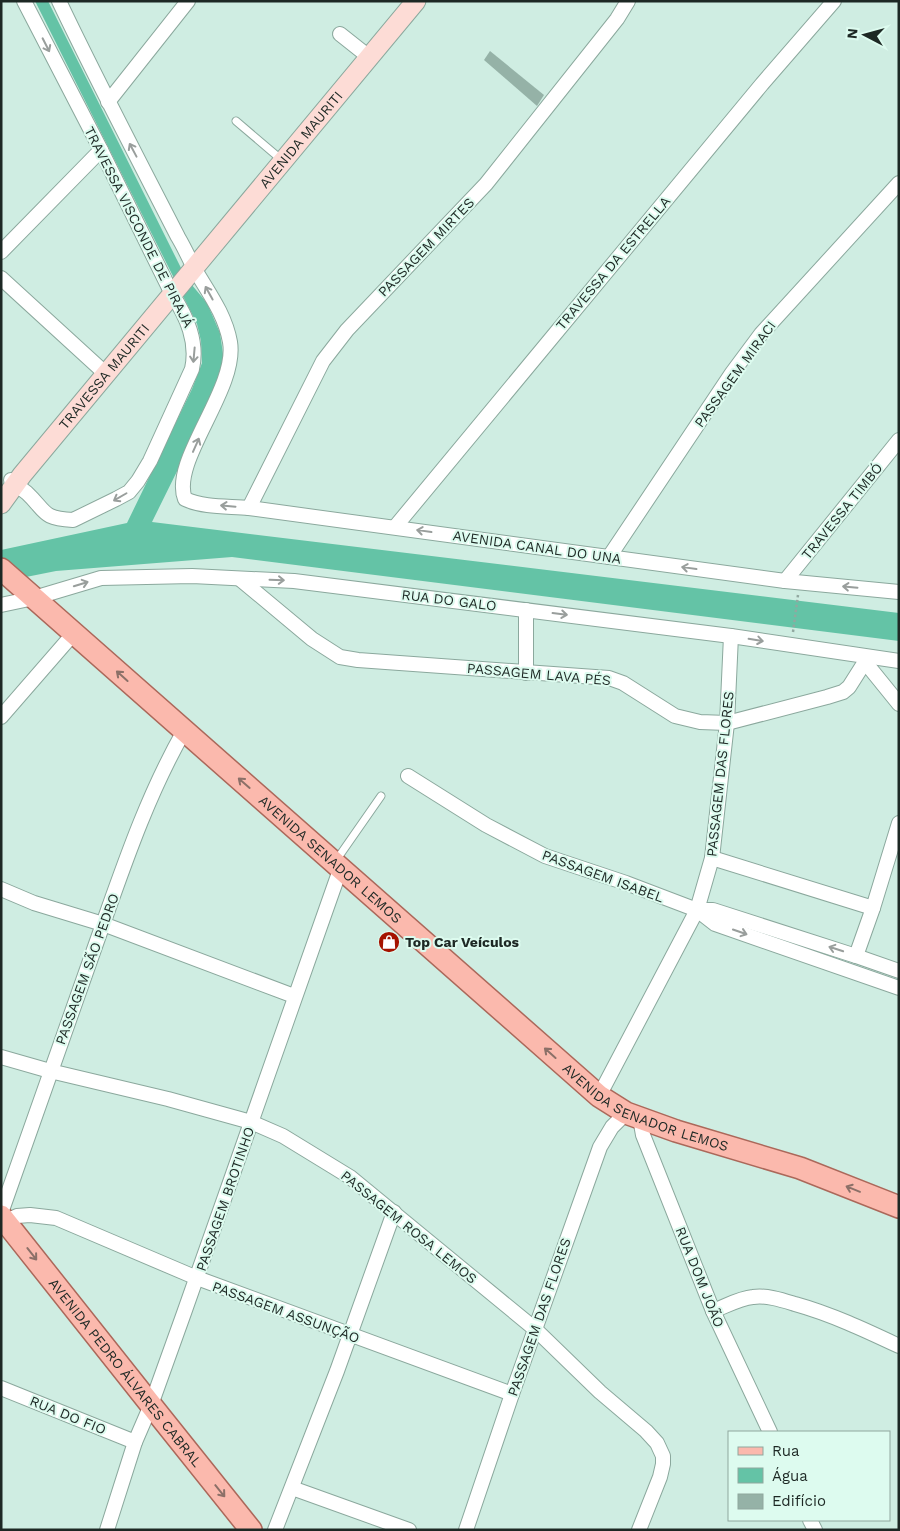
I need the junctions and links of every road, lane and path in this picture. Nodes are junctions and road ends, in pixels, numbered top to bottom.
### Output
1 (24, 1) edge
2 (59, 1) edge
3 (188, 1) edge
4 (416, 1) edge
5 (628, 1) edge
6 (834, 1) edge
7 (340, 34) dead end
8 (369, 57) junction
9 (108, 102) junction
10 (236, 121) dead end
11 (101, 150) junction
12 (283, 161) junction
13 (899, 183) edge
14 (1, 252) edge
15 (1, 278) edge
16 (182, 283) junction
17 (106, 374) junction
18 (899, 440) edge
19 (12, 482) edge
20 (182, 491) joint
21 (1, 504) edge
22 (249, 508) junction
23 (395, 528) junction
24 (610, 557) junction
25 (8, 575) edge
26 (240, 579) junction
27 (792, 582) junction
28 (899, 592) edge
29 (34, 598) junction
30 (1, 605) edge
31 (526, 610) junction
32 (74, 633) junction
33 (731, 636) junction
34 (791, 646) junction
35 (866, 659) junction
36 (899, 661) edge
37 (526, 673) junction
38 (899, 704) edge
39 (1, 717) edge
40 (727, 723) junction
41 (184, 731) junction
42 (408, 776) dead end
43 (381, 796) dead end
44 (899, 823) edge
45 (712, 858) junction
46 (338, 864) junction
47 (1, 889) edge
48 (873, 908) junction
49 (697, 910) junction
50 (103, 924) junction
51 (856, 956) junction
52 (899, 971) edge
53 (899, 988) edge
54 (294, 996) junction
55 (1, 1057) edge
56 (50, 1072) junction
57 (599, 1096) junction
58 (633, 1116) junction
59 (251, 1122) junction
60 (899, 1207) edge
61 (394, 1212) junction
62 (3, 1217) edge
63 (197, 1278) junction
64 (713, 1312) junction
65 (535, 1329) junction
66 (350, 1336) junction
67 (899, 1346) edge
68 (1, 1388) edge
69 (512, 1394) junction
70 (150, 1406) junction
71 (770, 1431) edge
72 (135, 1442) junction
73 (292, 1488) junction
74 (107, 1530) edge
75 (251, 1530) edge
76 (275, 1530) edge
77 (409, 1530) edge
78 (466, 1530) edge
79 (639, 1530) edge

1 -> 11 street, TRAVESSA VISCONDE DE PIRAJÁ
2 - 9 street, TRAVESSA VISCONDE DE PIRAJÁ
3 - 9 street
4 - 8 main road, AVENIDA MAURITI
5 - 22 street, PASSAGEM MIRTES
6 - 23 street, TRAVESSA DA ESTRELLA
7 - 8 street
8 - 12 main road, AVENIDA MAURITI
16 -> 9 street, TRAVESSA VISCONDE DE PIRAJÁ
10 - 12 lane
11 - 14 street
11 - 16 street, TRAVESSA VISCONDE DE PIRAJÁ
12 - 16 main road, AVENIDA MAURITI
13 - 24 street, PASSAGEM MIRACI
15 - 17 street
16 - 17 main road, TRAVESSA MAURITI
16 -> 19 street, TRAVESSA VISCONDE DE PIRAJÁ
20 -> 16 street, TRAVESSA VISCONDE DE PIRAJÁ
17 - 19 main road, TRAVESSA MAURITI
18 - 27 street, TRAVESSA TIMBÓ
19 - 21 main road, TRAVESSA MAURITI
22 -> 20 street, AVENIDA CANAL DO UNA
22 - 23 street, AVENIDA CANAL DO UNA
24 -> 23 street, AVENIDA CANAL DO UNA
27 -> 24 street, AVENIDA CANAL DO UNA
25 - 29 main road, AVENIDA SENADOR LEMOS
29 -> 26 street, RUA DO GALO
26 -> 31 street, RUA DO GALO
26 - 37 street, PASSAGEM LAVA PÉS
28 -> 27 street, AVENIDA CANAL DO UNA
27 - 34 path
29 - 30 street, RUA DO GALO
29 - 32 main road, AVENIDA SENADOR LEMOS
31 -> 33 street, RUA DO GALO
31 - 37 street
32 - 39 street
41 -> 32 main road, AVENIDA SENADOR LEMOS
33 -> 34 street, RUA DO GALO
33 - 40 street, PASSAGEM DAS FLORES
34 - 35 street, RUA DO GALO
35 - 36 street, RUA DO GALO
35 - 38 street
35 - 40 street, PASSAGEM LAVA PÉS
37 - 40 street, PASSAGEM LAVA PÉS
40 - 45 street, PASSAGEM DAS FLORES
46 -> 41 main road, AVENIDA SENADOR LEMOS
41 - 50 street, PASSAGEM SÃO PEDRO
42 - 49 street, PASSAGEM ISABEL
43 - 46 lane
44 - 48 street
45 - 48 street
45 - 49 street, PASSAGEM DAS FLORES
46 - 54 street, PASSAGEM BROTINHO
57 -> 46 main road, AVENIDA SENADOR LEMOS
47 - 50 street
48 - 51 street
51 -> 49 street, PASSAGEM ISABEL
49 -> 53 street, PASSAGEM ISABEL
49 - 57 street, PASSAGEM DAS FLORES
50 - 54 street
50 - 56 street, PASSAGEM SÃO PEDRO
51 - 52 street, PASSAGEM ISABEL
54 - 59 street, PASSAGEM BROTINHO
55 - 56 street, PASSAGEM ROSA LEMOS
56 - 59 street, PASSAGEM ROSA LEMOS
56 - 62 street, PASSAGEM SÃO PEDRO
57 - 58 main road, AVENIDA SENADOR LEMOS
60 -> 58 main road, AVENIDA SENADOR LEMOS
58 - 64 street, RUA DOM JOÃO
58 - 65 street, PASSAGEM DAS FLORES
59 - 61 street, PASSAGEM ROSA LEMOS
59 - 63 street, PASSAGEM BROTINHO
61 - 65 street, PASSAGEM ROSA LEMOS
61 - 66 street
62 - 63 street, PASSAGEM ASSUNÇÃO
62 -> 70 main road, AVENIDA PEDRO ÁLVARES CABRAL
63 - 66 street, PASSAGEM ASSUNÇÃO
63 - 70 street, PASSAGEM BROTINHO
64 - 67 street
64 - 71 street, RUA DOM JOÃO
65 - 69 street, PASSAGEM DAS FLORES
65 - 79 street, PASSAGEM ROSA LEMOS
66 - 69 street, PASSAGEM ASSUNÇÃO
66 - 73 street
68 - 72 street, RUA DO FIO
69 - 78 street, PASSAGEM DAS FLORES
70 - 72 street, PASSAGEM BROTINHO
70 -> 75 main road, AVENIDA PEDRO ÁLVARES CABRAL
72 - 74 street, PASSAGEM BROTINHO
73 - 76 street
73 - 77 street

